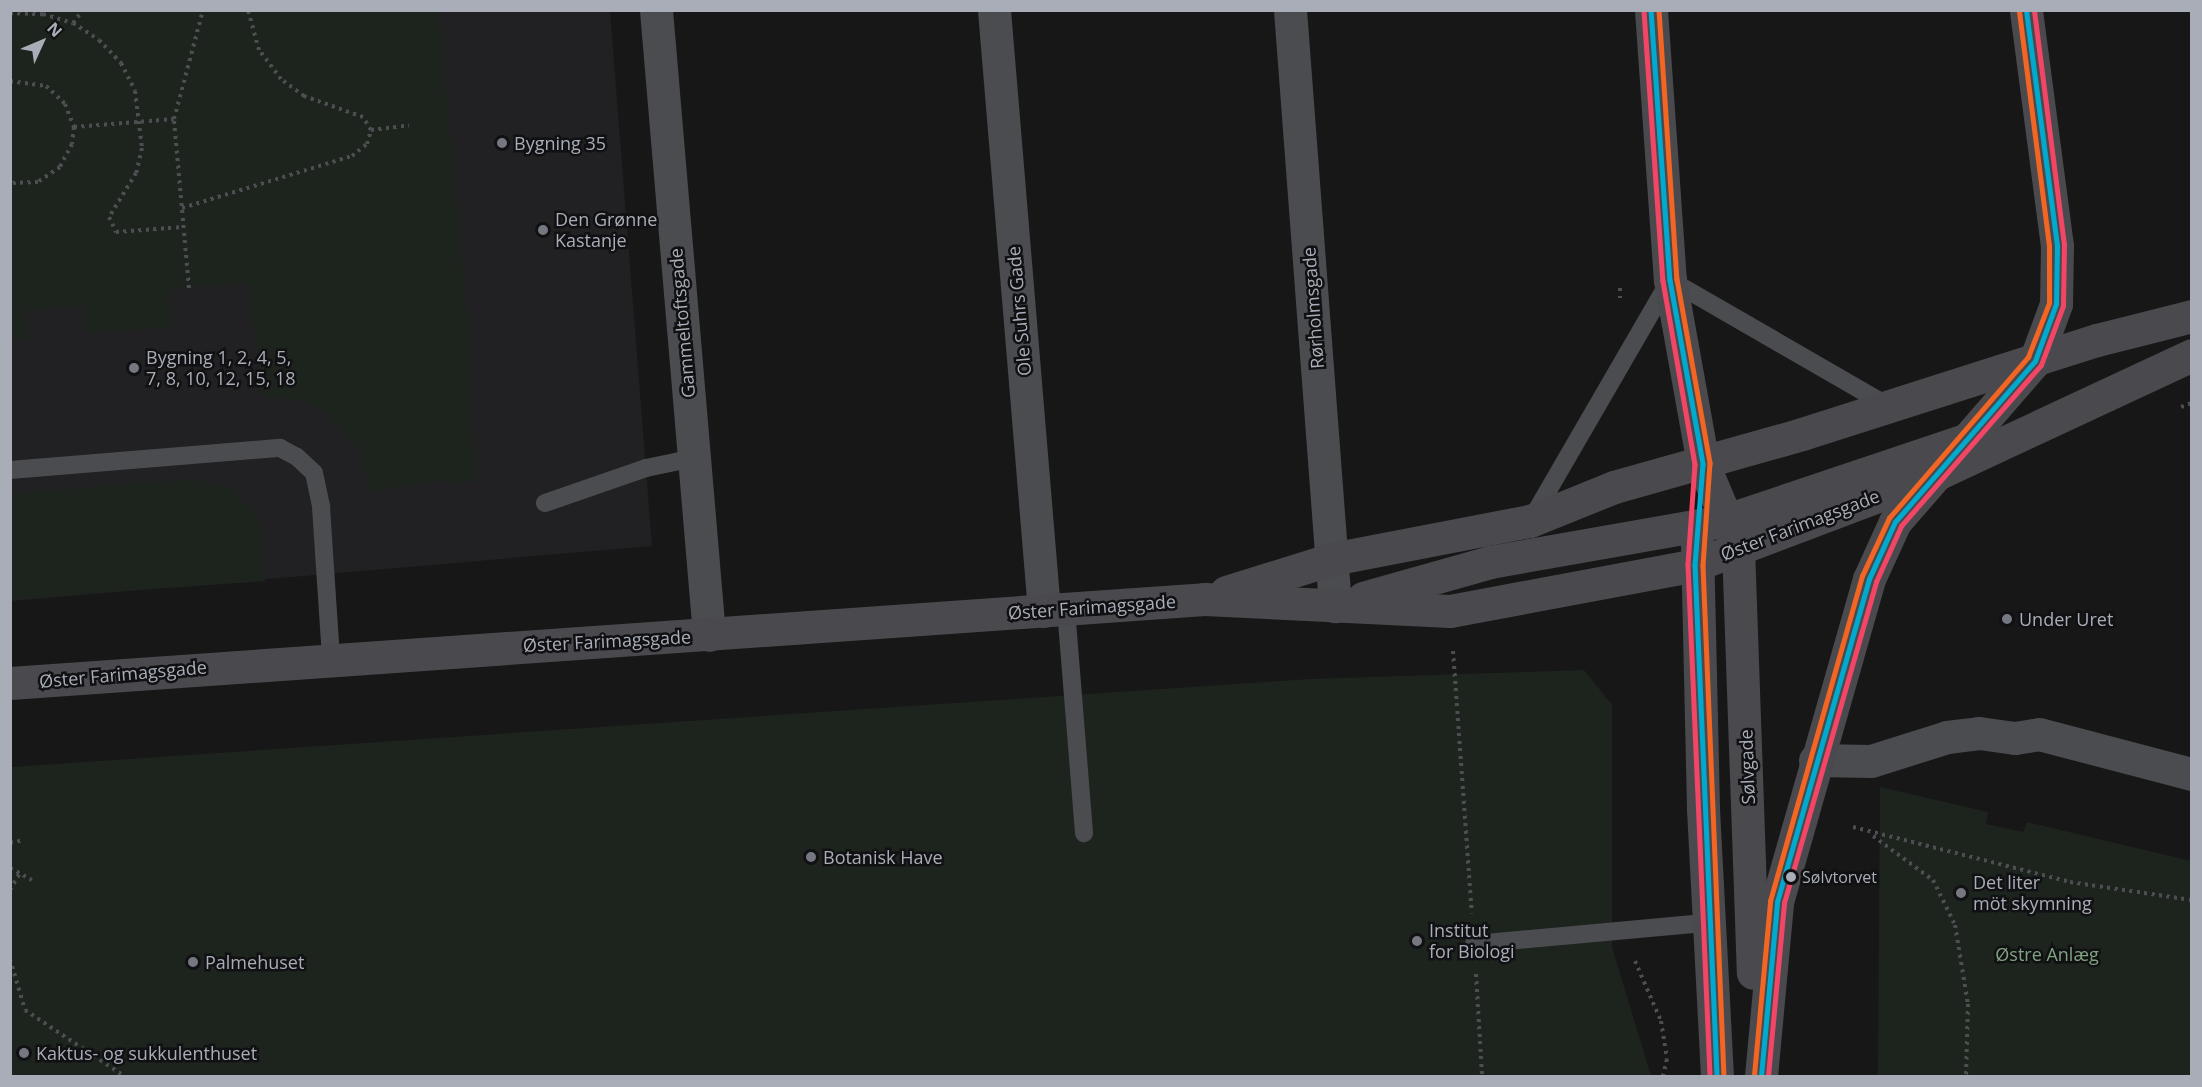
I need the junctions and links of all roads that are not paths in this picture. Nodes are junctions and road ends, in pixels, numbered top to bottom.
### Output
1 (657, 10) edge
2 (994, 10) edge
3 (1290, 10) edge
4 (1651, 10) edge
5 (2026, 10) edge
6 (1670, 280) junction
7 (2192, 316) edge
8 (2192, 355) edge
9 (2035, 361) junction
10 (1888, 406) junction
11 (1970, 438) junction
12 (694, 458) junction
13 (1703, 464) junction
14 (10, 470) edge
15 (1941, 472) junction
16 (545, 503) dead end
17 (1530, 520) junction
18 (1721, 531) junction
19 (1332, 559) junction
20 (1695, 565) junction
21 (1204, 599) junction
22 (1335, 606) junction
23 (1055, 610) junction
24 (710, 635) junction
25 (331, 657) junction
26 (10, 683) edge
27 (1815, 760) junction
28 (2192, 774) edge
29 (1084, 833) dead end
30 (1707, 923) junction
31 (1474, 944) road end
32 (1717, 1077) edge
33 (1760, 1077) edge

1 - 12 street, Gammeltoftsgade
2 - 23 street, Ole Suhrs Gade
3 - 19 street, Rørholmsgade
4 - 6 street, Sølvgade
5 - 9 street
6 - 10 lane
6 - 13 street, Sølvgade
6 - 17 lane
7 - 9 street, Øster Farimagsgade
8 - 15 street, Øster Farimagsgade
9 - 10 street, Øster Farimagsgade
9 - 11 street, Sølvgade
10 - 13 street, Øster Farimagsgade
11 - 15 street, Sølvgade
11 - 18 street
12 - 16 lane
12 - 24 street, Gammeltoftsgade
13 - 17 street, Øster Farimagsgade
13 - 18 street, Sølvgade
14 - 25 lane
15 - 18 street, Øster Farimagsgade
15 - 27 street, Sølvgade
17 - 19 street, Øster Farimagsgade
18 - 20 street, Sølvgade
18 - 22 street
18 - 33 street, Sølvgade
19 - 21 street, Øster Farimagsgade
19 - 22 street, Rørholmsgade
20 - 22 street, Øster Farimagsgade
20 - 30 street, Sølvgade
21 - 22 street, Øster Farimagsgade
21 - 23 street, Øster Farimagsgade
23 - 24 street, Øster Farimagsgade
23 - 29 lane
24 - 25 street, Øster Farimagsgade
25 - 26 street, Øster Farimagsgade
27 - 28 street
27 - 33 street, Sølvgade
30 - 31 lane
30 - 32 street, Sølvgade

